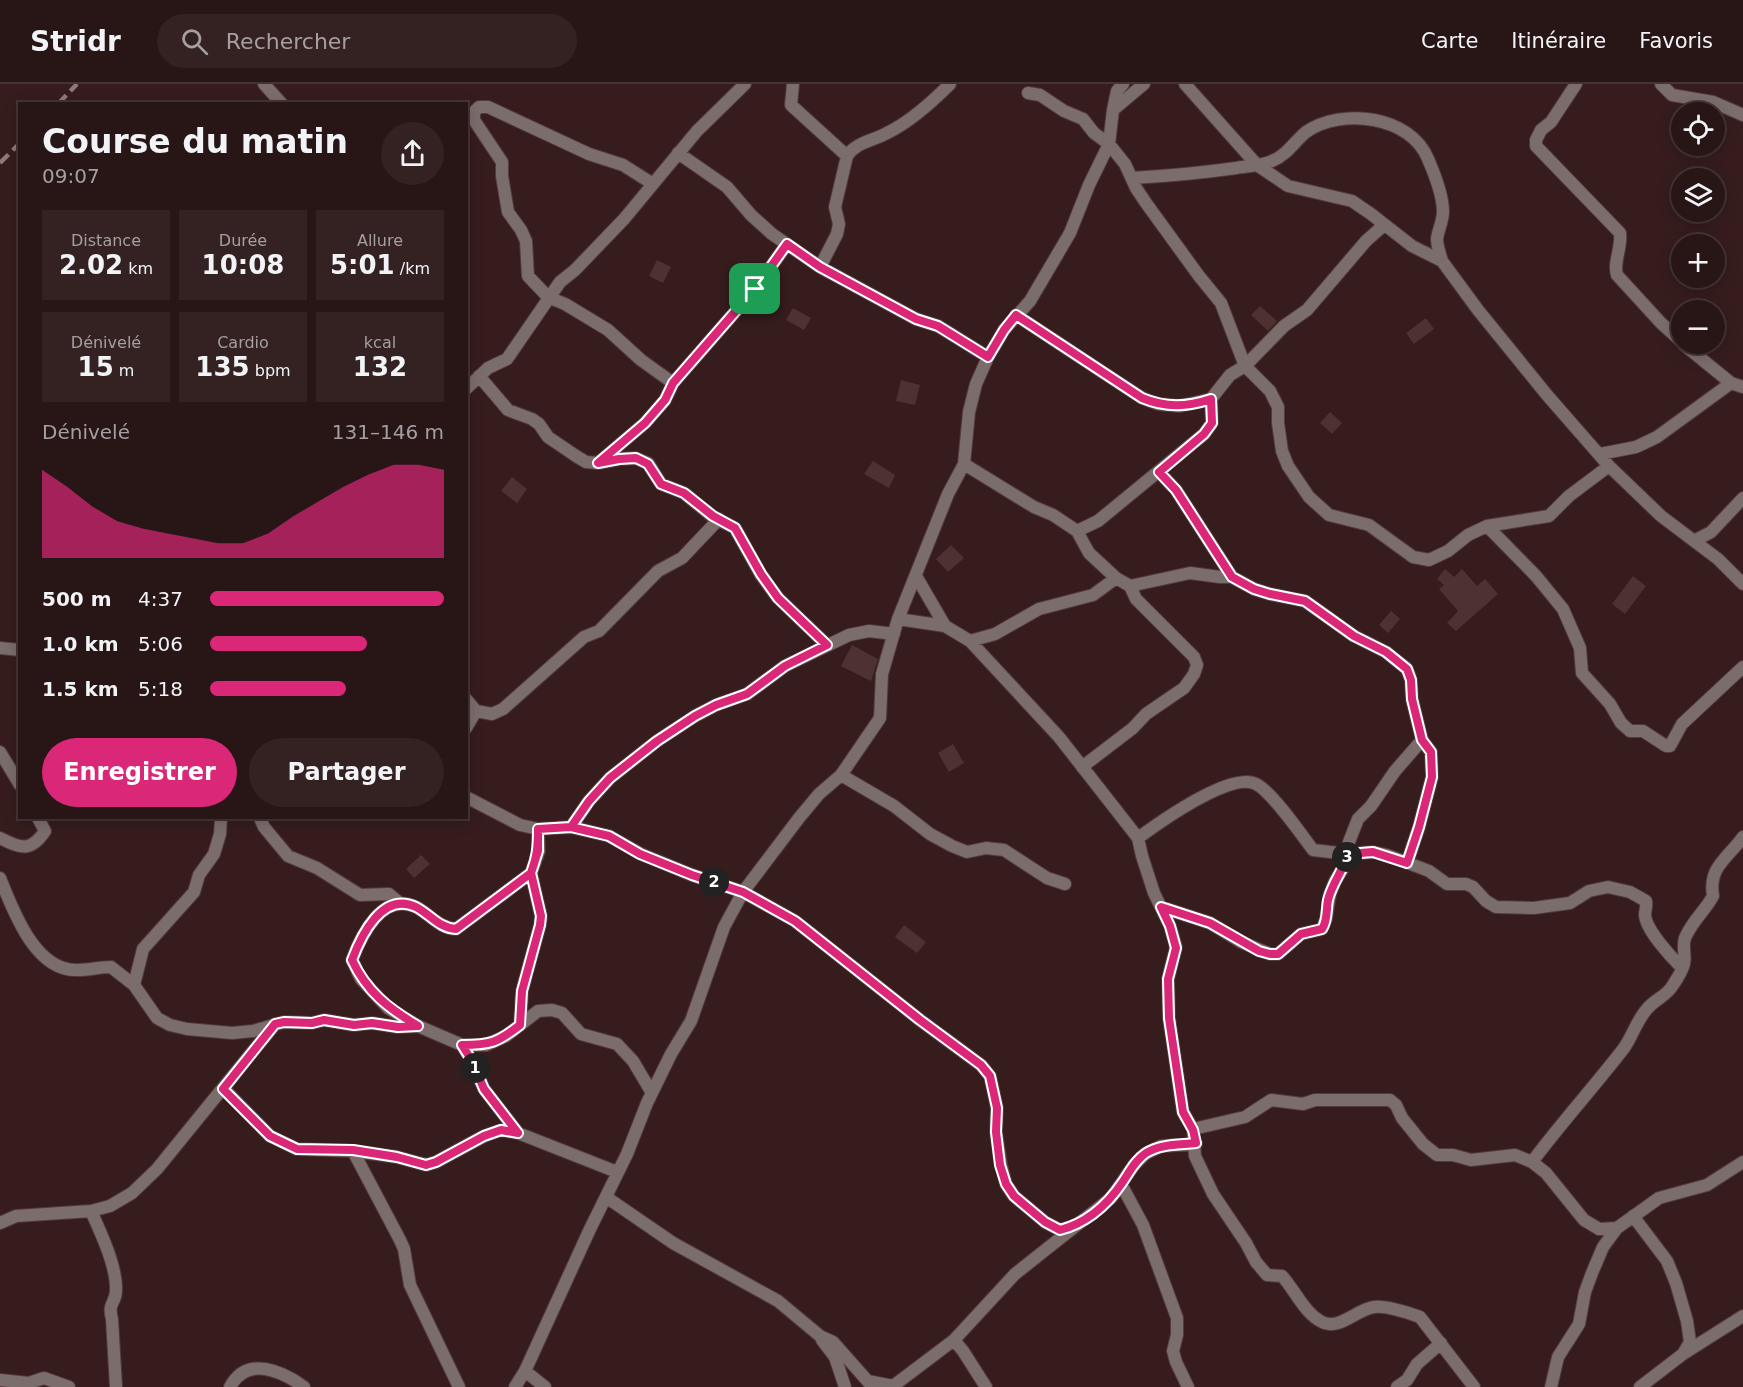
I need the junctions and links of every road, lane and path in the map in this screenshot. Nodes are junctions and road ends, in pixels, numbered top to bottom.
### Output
1 (264, 84) edge
2 (745, 84) edge
3 (793, 84) edge
4 (950, 84) edge
5 (1123, 84) edge
6 (1143, 84) edge
7 (1185, 84) edge
8 (1576, 84) edge
9 (1661, 84) edge
10 (1028, 93) dead end
11 (281, 102) edge
12 (1113, 110) junction
13 (1743, 115) edge
14 (1109, 144) junction
15 (678, 153) junction
16 (847, 156) junction
17 (1257, 165) junction
18 (1132, 178) junction
19 (653, 184) junction
20 (1384, 225) junction
21 (787, 244) junction
22 (1442, 261) junction
23 (820, 267) junction
24 (548, 297) junction
25 (1016, 315) junction
26 (1671, 333) edge
27 (1696, 354) edge
28 (988, 357) junction
29 (1245, 366) junction
30 (479, 376) junction
31 (673, 383) junction
32 (1737, 385) edge
33 (468, 387) edge
34 (1211, 399) junction
35 (1600, 454) junction
36 (598, 463) junction
37 (964, 464) junction
38 (1609, 466) junction
39 (1159, 472) junction
40 (1743, 498) edge
41 (719, 519) junction
42 (1486, 526) junction
43 (1077, 531) junction
44 (1694, 541) junction
45 (916, 576) junction
46 (1232, 577) junction
47 (1116, 578) junction
48 (1743, 584) edge
49 (1130, 586) junction
50 (898, 619) junction
51 (945, 626) junction
52 (894, 634) junction
53 (970, 641) junction
54 (827, 645) junction
55 (0, 648) edge
56 (18, 650) edge
57 (1743, 667) edge
58 (468, 701) edge
59 (476, 711) junction
60 (468, 725) edge
61 (1422, 740) junction
62 (0, 752) edge
63 (1082, 767) junction
64 (841, 775) junction
65 (18, 782) edge
66 (468, 798) edge
67 (39, 819) edge
68 (220, 819) edge
69 (260, 819) edge
70 (571, 827) junction
71 (538, 829) junction
72 (1743, 837) edge
73 (0, 838) edge
74 (1138, 838) junction
75 (1348, 854) junction
76 (1407, 863) junction
77 (531, 873) junction
78 (0, 878) edge
79 (1065, 884) dead end
80 (743, 892) junction
81 (401, 904) junction
82 (1161, 907) junction
83 (1682, 968) junction
84 (134, 985) junction
85 (275, 1024) junction
86 (520, 1025) junction
87 (418, 1026) junction
88 (462, 1045) junction
89 (223, 1089) junction
90 (652, 1093) junction
91 (1193, 1130) junction
92 (518, 1133) junction
93 (1196, 1143) junction
94 (353, 1150) junction
95 (1532, 1162) junction
96 (1743, 1162) edge
97 (617, 1172) junction
98 (1121, 1184) junction
99 (606, 1197) junction
100 (91, 1211) junction
101 (1633, 1216) junction
102 (0, 1223) edge
103 (1077, 1225) junction
104 (1617, 1228) junction
105 (1743, 1316) edge
106 (820, 1336) junction
107 (954, 1341) junction
108 (1441, 1343) junction
109 (1683, 1354) junction
110 (525, 1371) junction
111 (0, 1380) edge
112 (871, 1384) edge
113 (69, 1387) edge
114 (116, 1387) edge
115 (230, 1387) edge
116 (304, 1387) edge
117 (459, 1387) edge
118 (515, 1387) edge
119 (545, 1387) edge
120 (845, 1387) edge
121 (986, 1387) edge
122 (1188, 1387) edge
123 (1397, 1387) edge
124 (1474, 1387) edge
125 (1551, 1387) edge
126 (1640, 1387) edge

1 - 11 street
2 - 15 street
3 - 16 street
4 - 16 street
5 - 12 street
6 - 12 street
7 - 17 street
8 - 26 street
9 - 13 street
10 - 14 street
12 - 14 street
14 - 18 street
14 - 25 street
15 - 19 street
15 - 21 street
16 - 23 street
17 - 18 street
17 - 20 street
17 - 22 street
18 - 29 street
19 - 24 street
19 - 24 street
20 - 22 street
20 - 29 street
21 - 23 street
21 - 31 street
22 - 35 street
23 - 28 street
24 - 30 street
24 - 31 street
25 - 28 street
25 - 34 street
27 - 32 street
28 - 37 street
29 - 34 street
29 - 42 street
30 - 33 street
30 - 36 street
31 - 36 street
32 - 35 street
34 - 39 street
35 - 38 street
36 - 41 street
37 - 43 street
37 - 45 street
38 - 42 street
38 - 44 street
39 - 43 street
39 - 46 street
40 - 44 street
41 - 54 street
41 - 59 street
42 - 57 street
43 - 47 street
44 - 48 street
45 - 50 street
45 - 51 street
46 - 49 street
46 - 61 street
47 - 49 street
47 - 53 street
49 - 63 street
50 - 51 street
50 - 52 street
51 - 53 street
52 - 54 street
52 - 64 street
53 - 63 street
54 - 70 street
55 - 56 street
58 - 59 street
59 - 60 street
61 - 75 street
61 - 76 street
62 - 65 street
63 - 74 street
64 - 79 street
64 - 80 street
66 - 71 street
67 - 73 street
68 - 84 street
69 - 81 street
70 - 71 street
70 - 80 street
71 - 77 street
72 - 83 street
74 - 75 street
74 - 82 street
75 - 76 street
75 - 82 street
76 - 83 street
77 - 81 street
77 - 86 street
78 - 84 street
80 - 90 street
80 - 103 street
81 - 87 street
82 - 91 street
83 - 95 street
84 - 85 street
85 - 87 street
85 - 89 street
86 - 88 street
86 - 90 street
87 - 88 street
88 - 92 street
89 - 94 street
89 - 100 street
90 - 97 street
91 - 93 street
91 - 95 street
92 - 94 street
92 - 97 street
93 - 98 street
93 - 108 street
94 - 117 street
95 - 104 street
96 - 101 street
97 - 99 street
98 - 103 street
98 - 122 street
99 - 106 street
99 - 110 street
100 - 102 street
100 - 114 street
101 - 104 street
101 - 109 street
103 - 107 street
104 - 125 street
105 - 109 street
106 - 112 street
106 - 120 street
107 - 112 street
107 - 121 street
108 - 123 street
108 - 124 street
109 - 126 street
110 - 118 street
110 - 119 street
111 - 113 street
115 - 116 street

